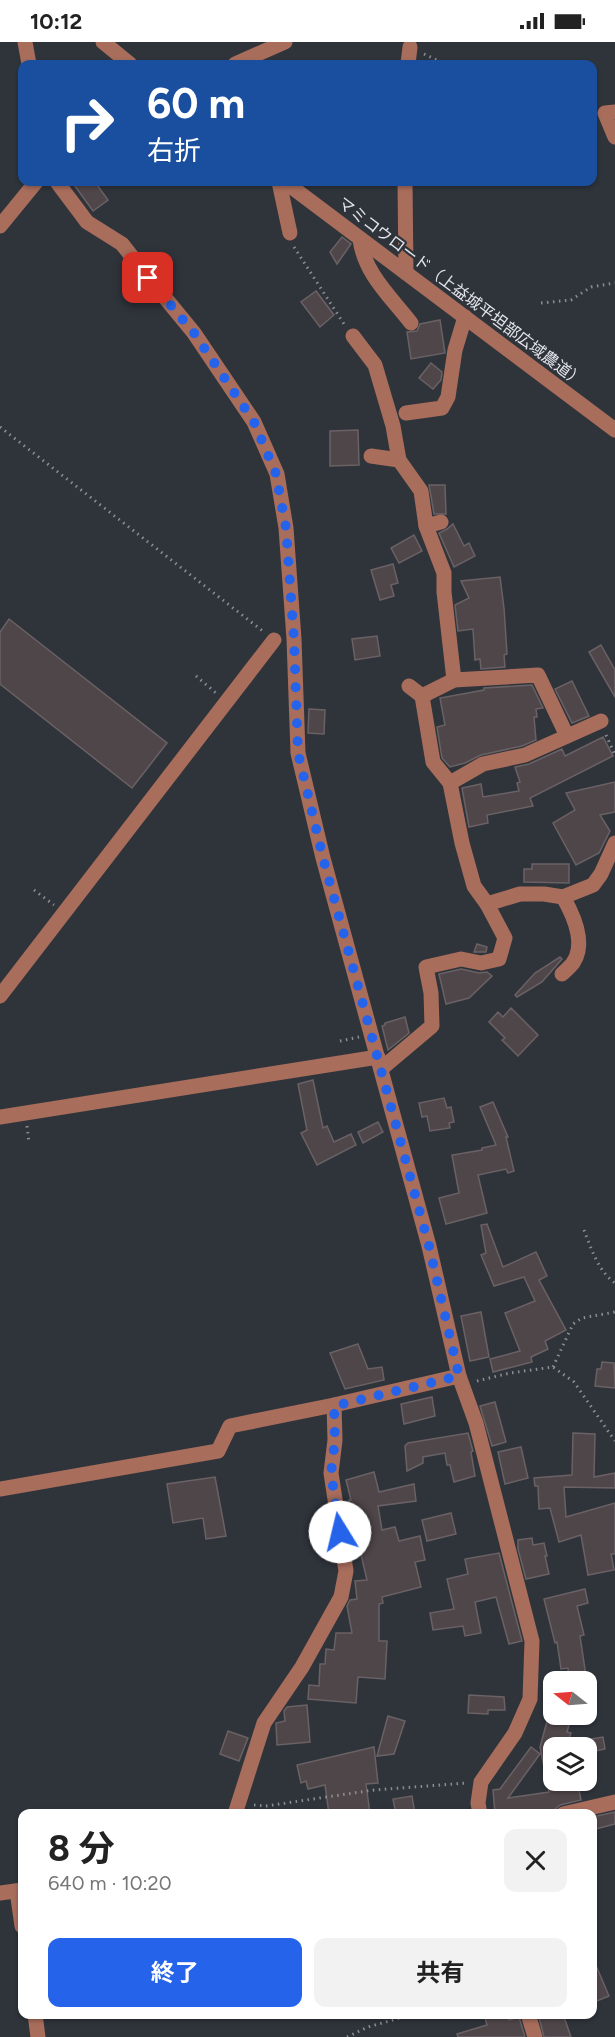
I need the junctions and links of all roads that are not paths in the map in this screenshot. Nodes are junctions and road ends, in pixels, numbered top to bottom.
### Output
1 (25, 42) edge
2 (103, 42) edge
3 (285, 42) edge
4 (410, 47) dead end
5 (28, 60) edge
6 (125, 60) edge
7 (244, 60) edge
8 (408, 60) edge
9 (615, 111) edge
10 (615, 137) edge
11 (33, 186) edge
12 (60, 186) edge
13 (280, 186) edge
14 (290, 186) edge
15 (405, 186) edge
16 (0, 226) edge
17 (291, 234) road end
18 (360, 238) junction
19 (406, 273) junction
20 (465, 317) junction
21 (411, 323) dead end
22 (352, 336) road end
23 (406, 413) dead end
24 (615, 430) edge
25 (371, 456) dead end
26 (399, 460) junction
27 (274, 640) road end
28 (454, 680) junction
29 (409, 686) dead end
30 (422, 696) junction
31 (601, 721) road end
32 (567, 736) junction
33 (450, 783) junction
34 (615, 843) edge
35 (563, 897) junction
36 (487, 904) junction
37 (562, 974) dead end
38 (0, 996) edge
39 (379, 1063) junction
40 (0, 1117) edge
41 (461, 1380) junction
42 (334, 1406) junction
43 (0, 1489) edge
44 (615, 1802) edge
45 (236, 1808) edge
46 (479, 1809) edge
47 (585, 1809) edge
48 (18, 1890) edge
49 (0, 1893) edge
50 (36, 2019) edge
51 (530, 2019) edge
52 (38, 2037) edge
53 (535, 2037) edge

1 - 5 street
2 - 6 street
3 - 7 street
4 - 8 street
9 - 10 street
11 - 16 street
12 - 39 street
13 - 17 street
14 - 18 street, マミコウロード（上益城平坦部広域農道）
15 - 19 street
18 - 19 street, マミコウロード（上益城平坦部広域農道）
18 - 21 street
19 - 20 street, マミコウロード（上益城平坦部広域農道）
20 - 23 street
20 - 24 street, マミコウロード（上益城平坦部広域農道）
22 - 26 street
25 - 26 street
26 - 28 street
27 - 38 street
28 - 30 street
28 - 32 street
29 - 30 street
30 - 33 street
31 - 32 street
32 - 33 street
33 - 36 street
34 - 35 street
35 - 36 street
35 - 37 street
36 - 39 street
39 - 40 street
39 - 41 street
41 - 42 street
41 - 46 street
42 - 43 street
42 - 45 street
44 - 47 street
48 - 49 street
50 - 52 street
51 - 53 street

